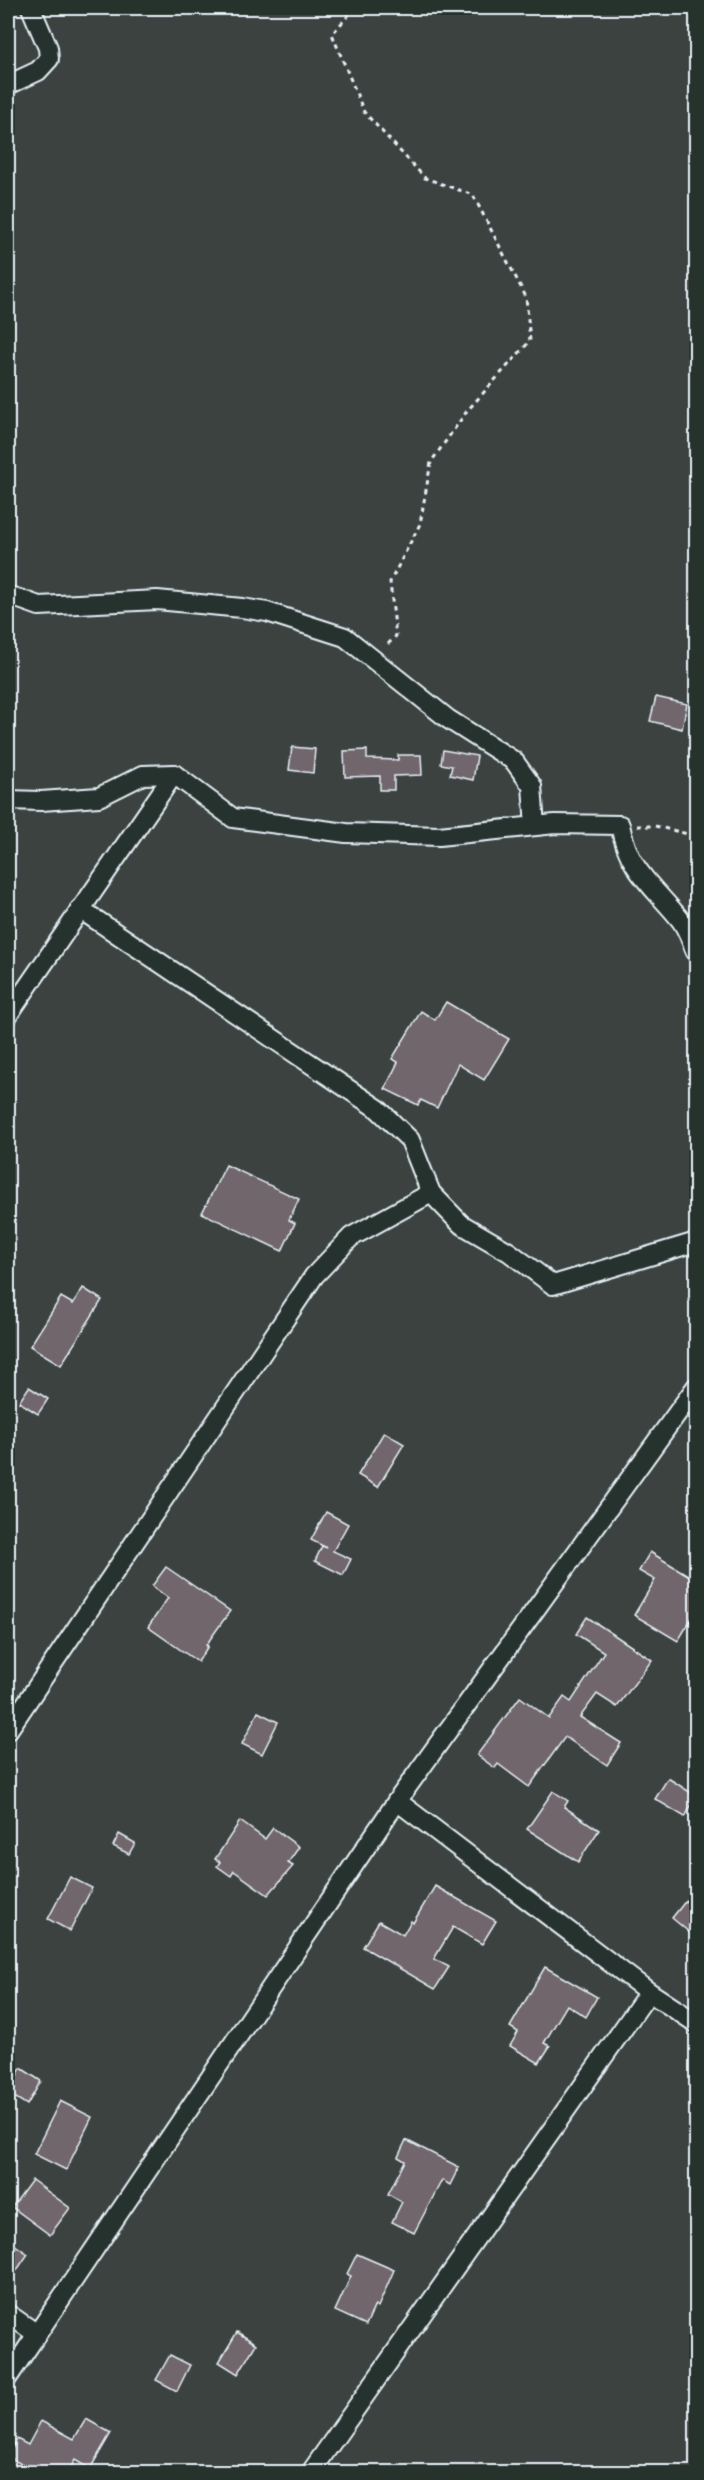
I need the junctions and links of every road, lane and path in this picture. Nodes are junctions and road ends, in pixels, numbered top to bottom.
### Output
1 (31, 8) edge
2 (355, 8) edge
3 (8, 85) edge
4 (8, 595) edge
5 (372, 658) junction
6 (174, 774) junction
7 (8, 800) edge
8 (620, 825) junction
9 (535, 826) junction
10 (696, 836) edge
11 (80, 909) junction
12 (696, 952) edge
13 (8, 1015) edge
14 (431, 1193) junction
15 (696, 1242) edge
16 (696, 1388) edge
17 (8, 1730) edge
18 (396, 1801) junction
19 (649, 1992) junction
20 (696, 2023) edge
21 (8, 2314) edge
22 (37, 2334) junction
23 (8, 2378) edge
24 (311, 2472) edge

1 - 3 street
2 - 5 path
4 - 5 street
5 - 9 street
6 - 7 street
6 - 9 street
6 - 11 street
8 - 9 street
8 - 10 path
8 - 12 street
11 - 13 street
11 - 14 street
14 - 15 street
14 - 17 street
16 - 18 street
18 - 19 street
18 - 22 street
19 - 20 street
19 - 24 street
21 - 22 street
22 - 23 street

